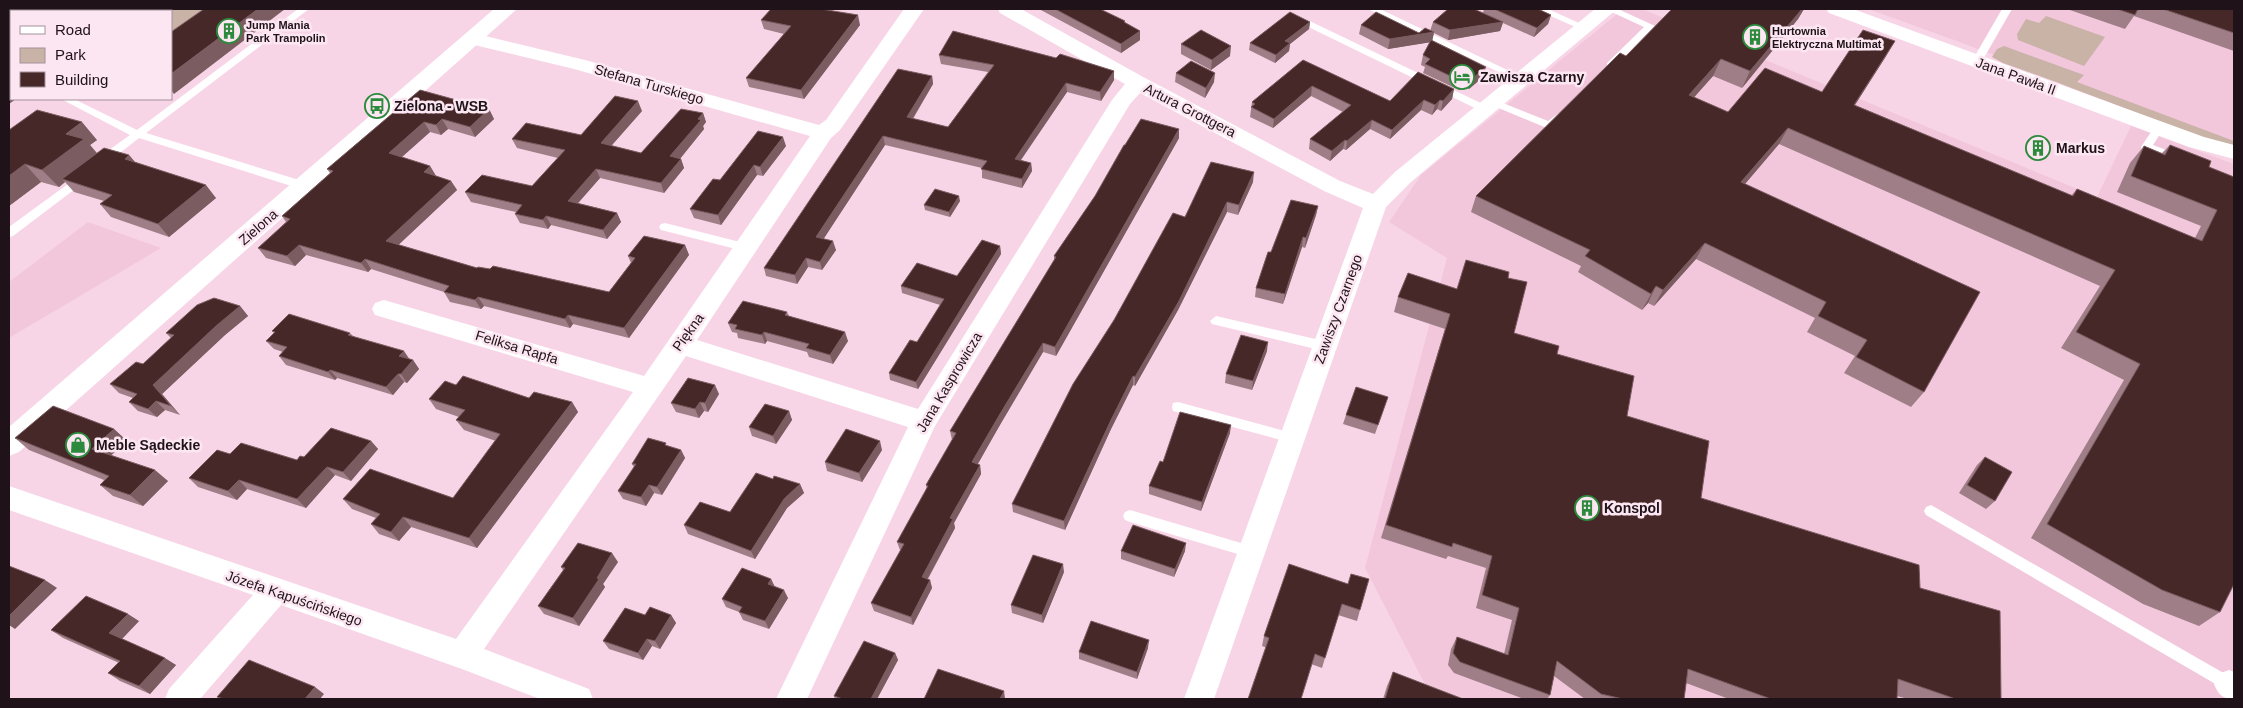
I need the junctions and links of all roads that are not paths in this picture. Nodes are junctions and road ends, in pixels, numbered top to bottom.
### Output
1 (304, 9) edge
2 (506, 9) edge
3 (914, 9) edge
4 (1007, 9) edge
5 (1373, 9) edge
6 (1540, 9) edge
7 (1609, 9) edge
8 (1836, 9) edge
9 (2008, 9) edge
10 (1288, 14) edge
11 (1585, 28) junction
12 (473, 39) junction
13 (1977, 61) junction
14 (1602, 74) edge
15 (1520, 79) junction
16 (1138, 83) junction
17 (68, 100) edge
18 (1489, 105) junction
19 (1567, 108) edge
20 (2158, 128) junction
21 (824, 133) junction
22 (137, 134) junction
23 (2197, 142) junction
24 (2234, 152) edge
25 (2234, 161) edge
26 (2187, 163) edge
27 (305, 186) junction
28 (1376, 204) junction
29 (665, 227) dead end
30 (9, 233) edge
31 (748, 248) junction
32 (384, 309) dead end
33 (1216, 321) dead end
34 (679, 344) junction
35 (1324, 346) junction
36 (649, 387) junction
37 (1178, 407) dead end
38 (924, 421) junction
39 (1292, 438) junction
40 (9, 444) edge
41 (9, 498) edge
42 (1931, 511) dead end
43 (1130, 516) dead end
44 (1251, 552) junction
45 (275, 591) junction
46 (462, 655) junction
47 (2232, 686) edge
48 (180, 699) edge
49 (578, 699) edge
50 (791, 699) edge
51 (1199, 699) edge

1 - 22 lane
2 - 12 street, Zielona
3 - 21 street, Piękna
4 - 16 street, Artura Grottgera
5 - 15 lane
6 - 11 lane
7 - 11 street, Zawiszy Czarnego
7 - 14 lane
8 - 13 street, Jana Pawła II
9 - 13 lane
10 - 18 lane
11 - 15 street, Zawiszy Czarnego
12 - 21 street, Stefana Turskiego
12 - 27 street, Zielona
13 - 20 street, Jana Pawła II
15 - 18 street, Zawiszy Czarnego
16 - 28 street, Artura Grottgera
16 - 38 street, Jana Kasprowicza
17 - 22 lane
18 - 19 lane
18 - 28 street, Zawiszy Czarnego
20 - 23 street, Jana Pawła II
20 - 26 lane
21 - 31 street, Piękna
22 - 27 lane
22 - 30 lane
23 - 24 street, Jana Pawła II
23 - 25 street, Jana Pawła II
27 - 40 street, Zielona
28 - 35 street, Zawiszy Czarnego
29 - 31 lane
31 - 34 street, Piękna
32 - 36 street, Feliksa Rapfa
33 - 35 lane
34 - 36 street, Piękna
34 - 38 street
35 - 39 street, Zawiszy Czarnego
36 - 46 street, Piękna
37 - 39 lane
38 - 50 street, Jana Kasprowicza
39 - 44 street, Zawiszy Czarnego
41 - 45 street, Józefa Kapuścińskiego
42 - 47 lane
43 - 44 lane
44 - 51 street, Zawiszy Czarnego
45 - 46 street, Józefa Kapuścińskiego
45 - 48 street
46 - 49 street, Józefa Kapuścińskiego

